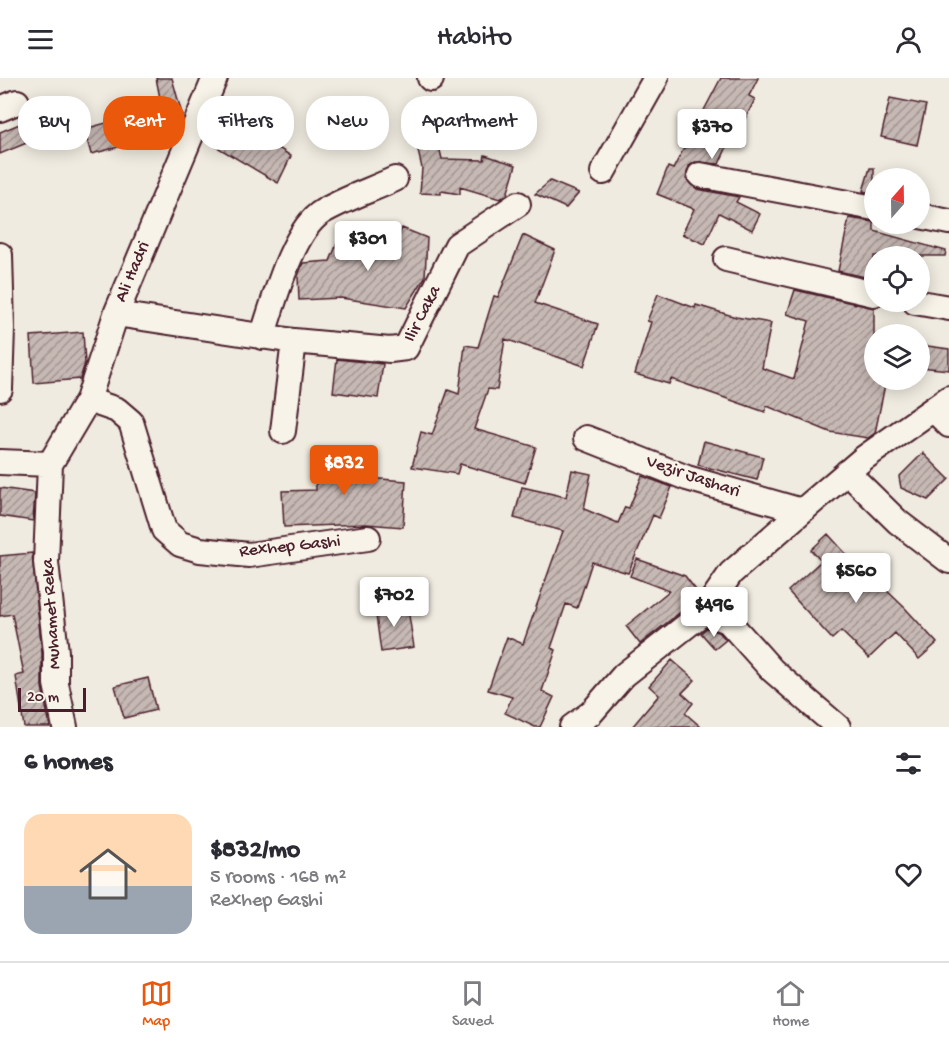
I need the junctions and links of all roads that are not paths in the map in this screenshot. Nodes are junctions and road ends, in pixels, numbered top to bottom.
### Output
1 (215, 78) edge
2 (657, 78) edge
3 (603, 172) dead end
4 (700, 175) dead end
5 (395, 179) dead end
6 (518, 204) dead end
7 (864, 206) edge
8 (930, 218) edge
9 (949, 222) edge
10 (0, 255) edge
11 (726, 259) dead end
12 (864, 292) edge
13 (930, 305) edge
14 (949, 308) edge
15 (116, 314) junction
16 (262, 337) junction
17 (294, 341) junction
18 (0, 389) edge
19 (88, 400) junction
20 (944, 411) edge
21 (283, 431) dead end
22 (586, 438) dead end
23 (0, 462) edge
24 (50, 464) junction
25 (847, 472) junction
26 (802, 511) junction
27 (368, 538) dead end
28 (949, 561) edge
29 (704, 612) junction
30 (65, 727) edge
31 (572, 727) edge
32 (838, 727) edge

1 - 15 street, Ali Hadri
2 - 3 street
4 - 7 street
5 - 16 street
6 - 17 street, Ilir Caka
8 - 9 street
10 - 18 street
11 - 12 street
13 - 14 street
15 - 16 street, Ilir Caka
15 - 19 street, Ali Hadri
16 - 17 street, Ilir Caka
17 - 21 street
19 - 24 street, Ali Hadri
19 - 27 street, Rexhep Gashi
20 - 25 street
22 - 26 street, Vezir Jashari
23 - 24 street
24 - 30 street, Muhamet Reka
25 - 26 street
25 - 28 street
26 - 29 street
29 - 31 street
29 - 32 street

